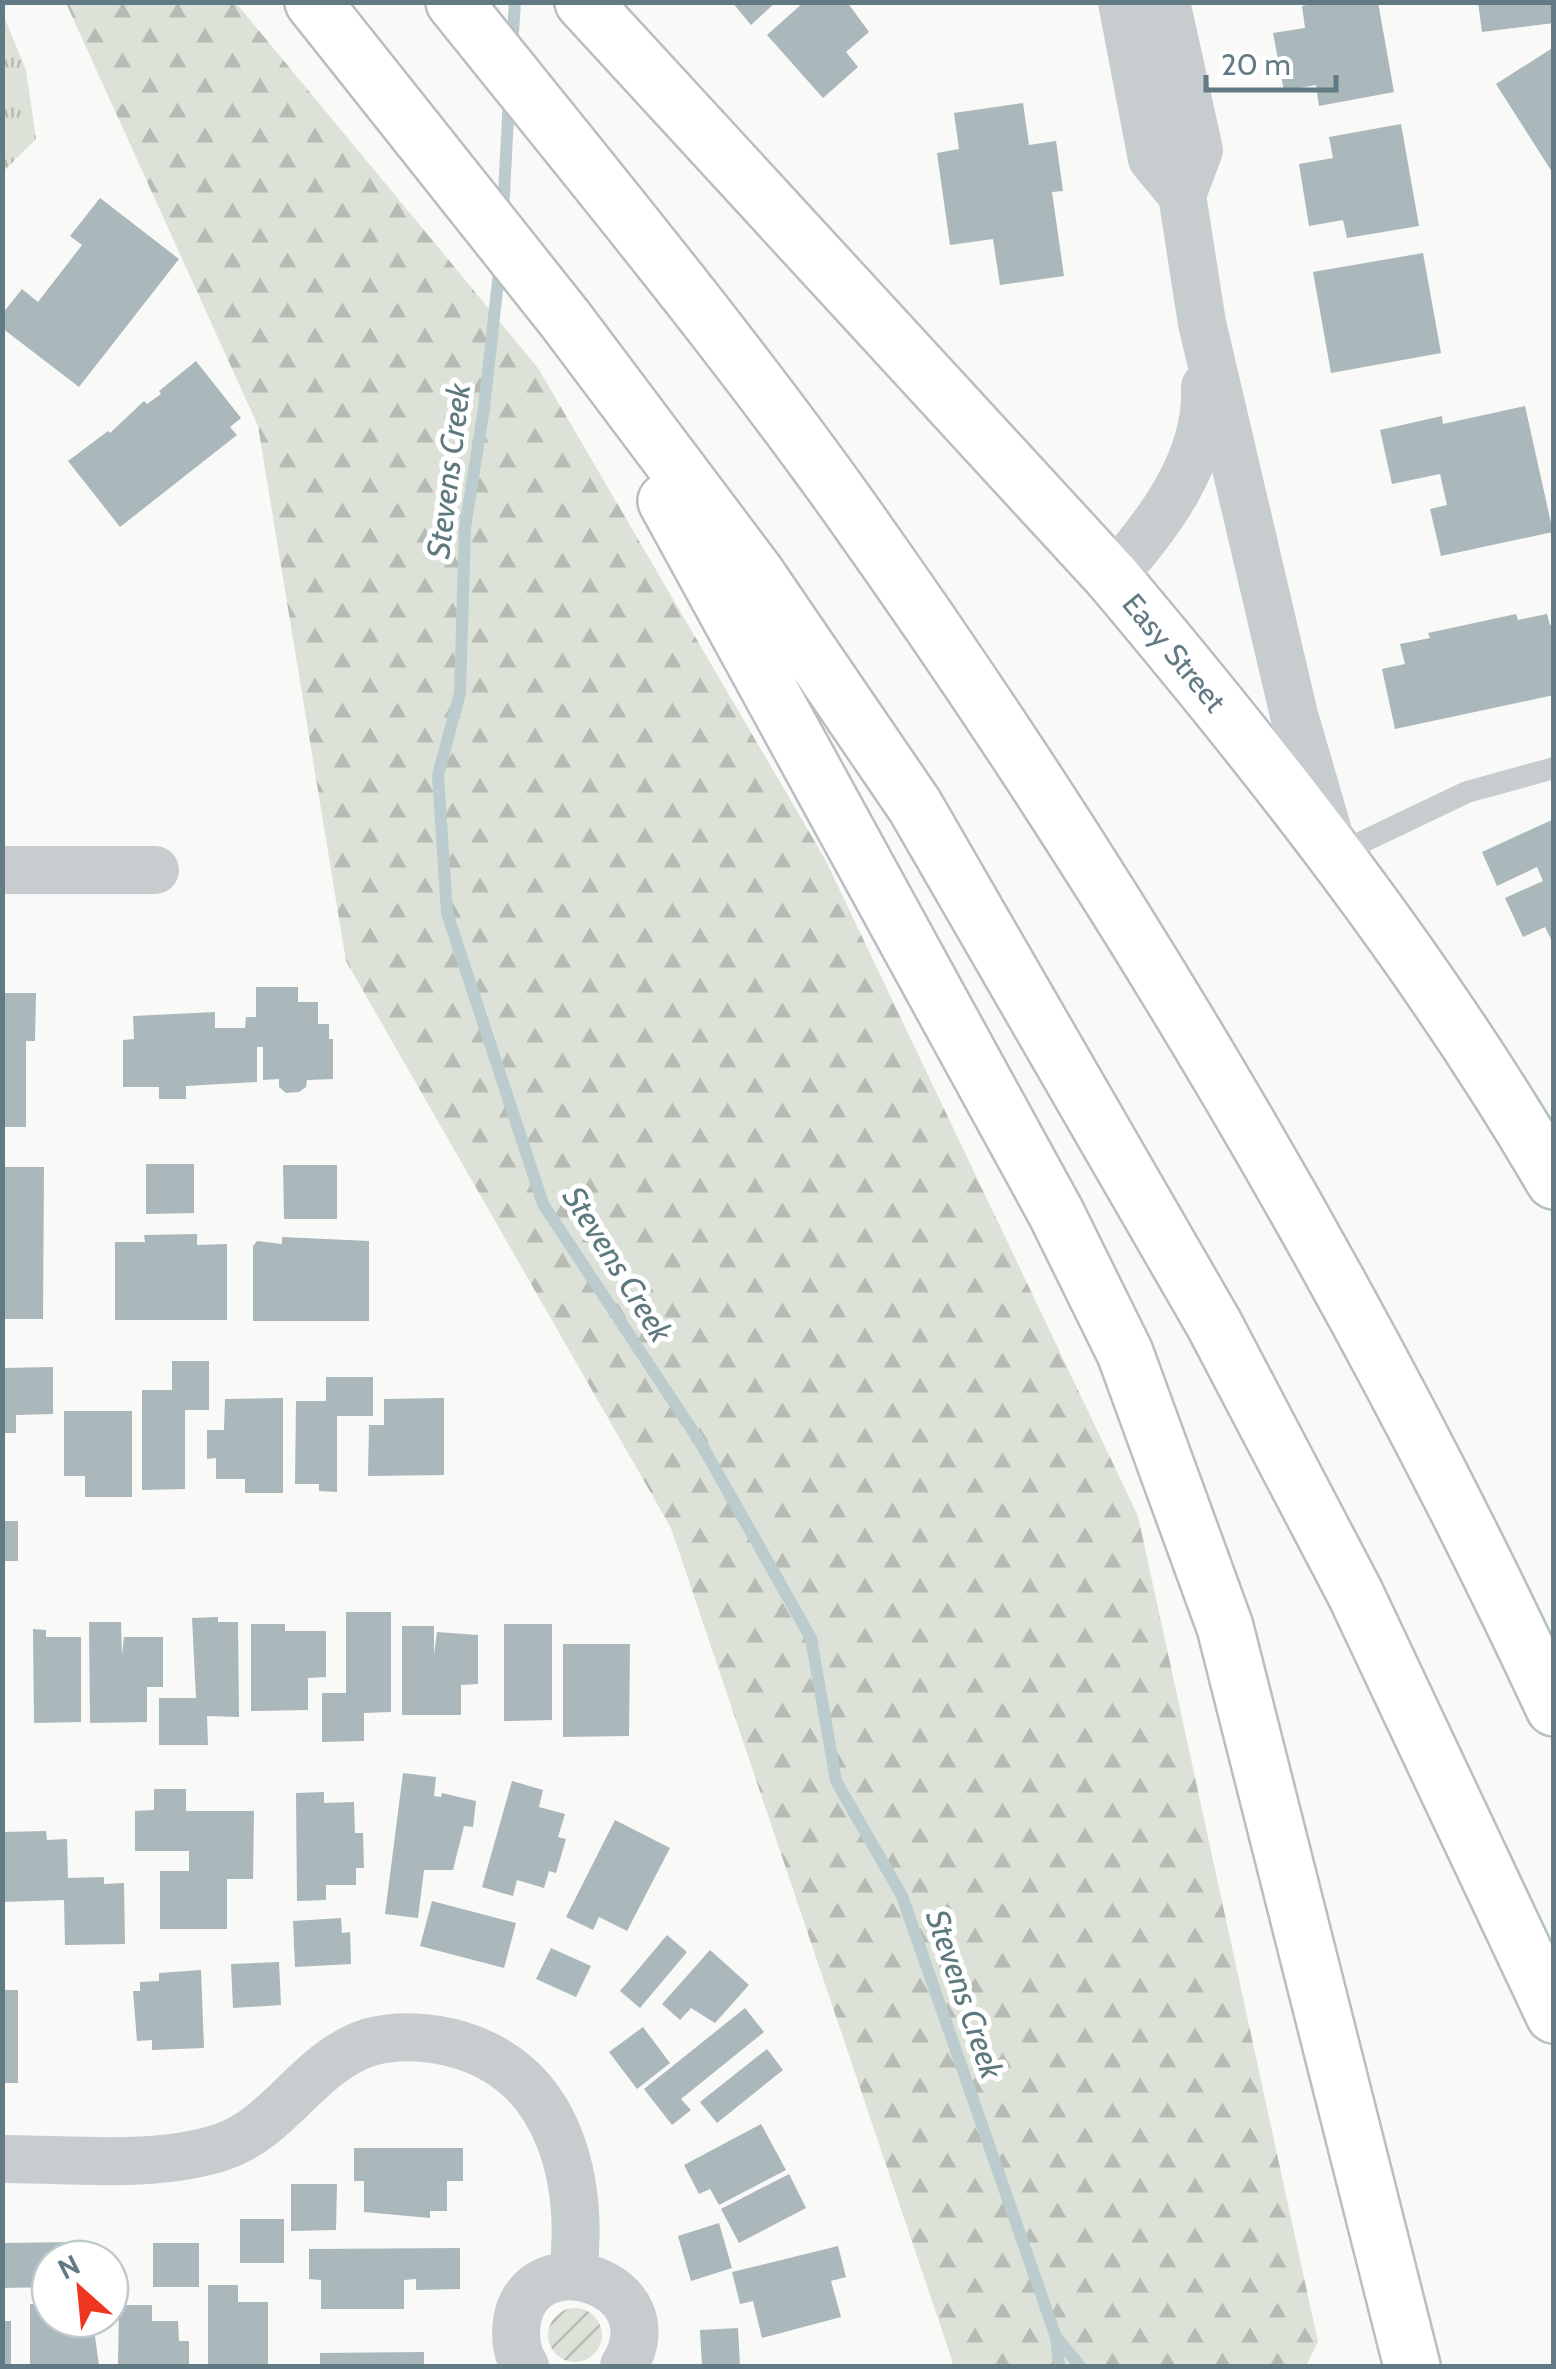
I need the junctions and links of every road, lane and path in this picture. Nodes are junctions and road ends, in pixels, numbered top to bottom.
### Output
1 (313, 2) edge
2 (454, 2) edge
3 (1122, 2) edge
4 (1166, 2) edge
5 (585, 6) edge
6 (1182, 195) junction
7 (565, 319) junction
8 (1202, 323) junction
9 (1112, 577) junction
10 (1554, 768) edge
11 (1334, 855) junction
12 (2, 870) edge
13 (156, 870) dead end
14 (1554, 1181) edge
15 (1554, 1708) edge
16 (1554, 2014) edge
17 (2, 2160) edge
18 (572, 2275) junction
19 (1410, 2363) edge
20 (525, 2366) edge
21 (624, 2366) edge

1 - 7 main road
2 - 15 main road
3 - 6 street, Easy Street
4 - 6 street, Easy Street
5 - 9 main road
6 - 8 street, Easy Street
7 - 16 main road
7 - 19 main road
8 - 9 street, Easy Street
8 - 11 street, Easy Street
9 - 11 main road, Easy Street
10 - 11 lane
11 - 14 main road, Easy Street
12 - 13 street
17 - 18 street
18 - 20 street
18 - 21 street

